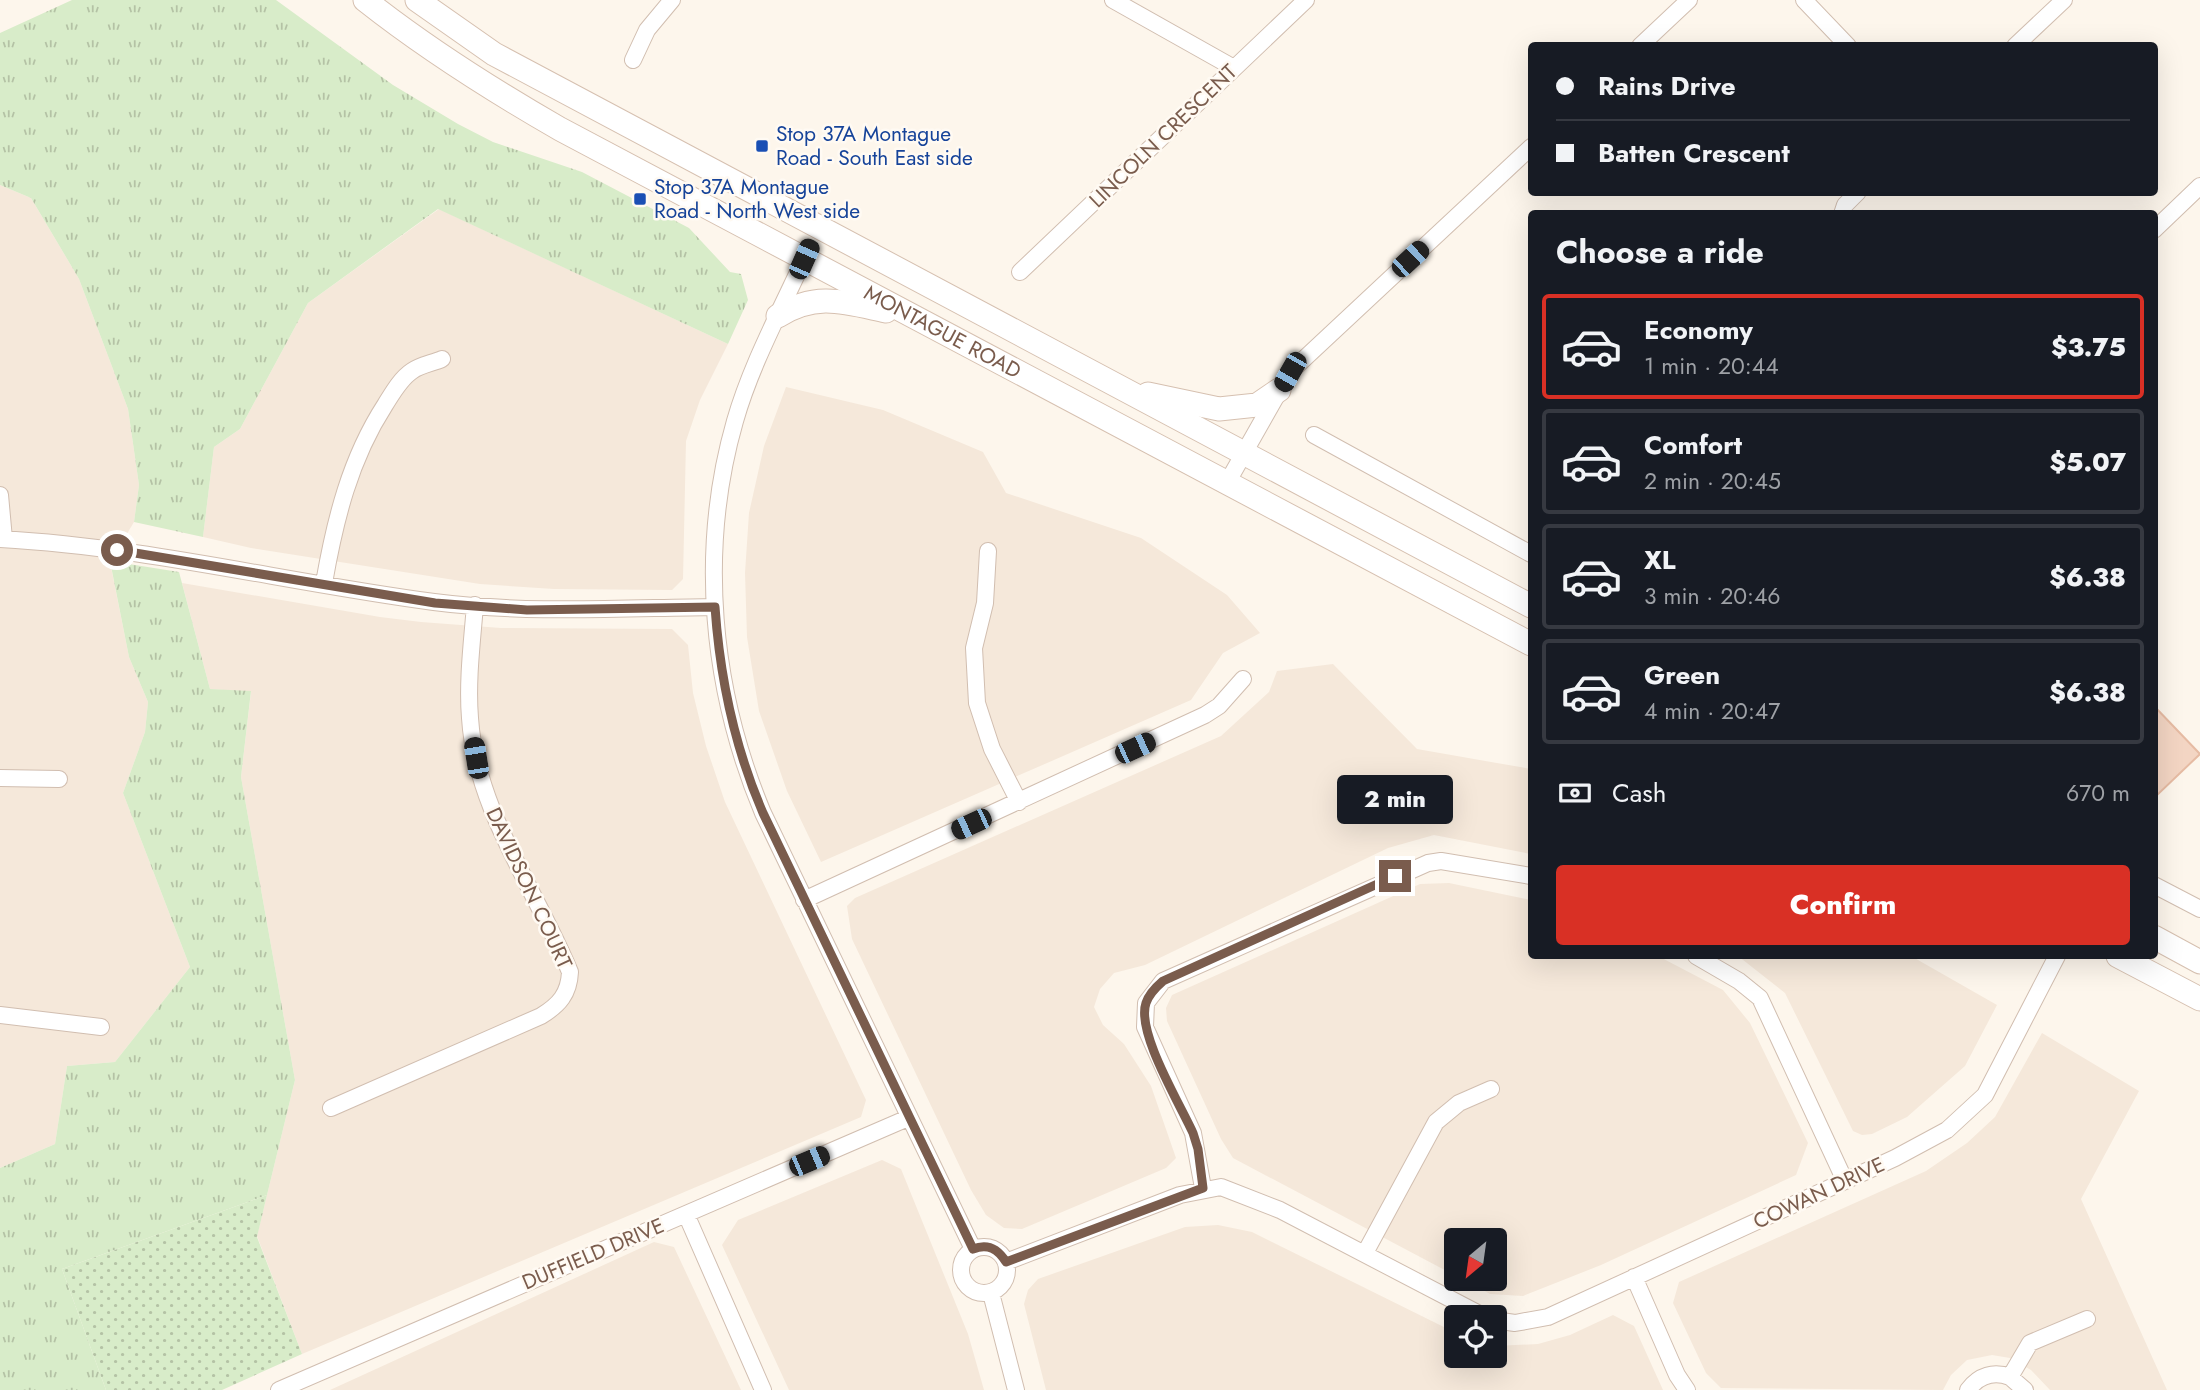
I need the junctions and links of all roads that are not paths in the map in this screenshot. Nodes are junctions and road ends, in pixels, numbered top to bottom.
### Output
1 (354, 0) edge
2 (365, 0) edge
3 (417, 0) edge
4 (672, 0) edge
5 (1113, 0) edge
6 (1306, 0) edge
7 (1689, 0) edge
8 (1804, 0) edge
9 (2064, 0) edge
10 (384, 15) junction
11 (1644, 42) edge
12 (1844, 42) edge
13 (2019, 42) edge
14 (634, 60) dead end
15 (1234, 68) junction
16 (1528, 150) edge
17 (2200, 186) edge
18 (1854, 196) edge
19 (1843, 210) edge
20 (2158, 226) edge
21 (818, 227) junction
22 (804, 259) junction
23 (1020, 272) dead end
24 (778, 316) junction
25 (913, 316) junction
26 (442, 359) dead end
27 (1121, 388) junction
28 (1279, 390) junction
29 (1314, 435) dead end
30 (1243, 452) junction
31 (1227, 483) junction
32 (0, 495) edge
33 (2, 539) edge
34 (988, 551) dead end
35 (1528, 552) edge
36 (324, 583) junction
37 (1528, 604) edge
38 (475, 606) junction
39 (715, 607) junction
40 (1528, 642) edge
41 (1244, 679) dead end
42 (0, 778) edge
43 (59, 779) dead end
44 (1019, 802) junction
45 (1528, 876) edge
46 (2158, 887) edge
47 (804, 901) junction
48 (2200, 909) edge
49 (2158, 939) edge
50 (1701, 959) edge
51 (2055, 959) edge
52 (2125, 959) edge
53 (2200, 962) edge
54 (2200, 999) edge
55 (0, 1015) edge
56 (101, 1027) dead end
57 (1491, 1089) dead end
58 (331, 1108) dead end
59 (908, 1118) junction
60 (1844, 1181) junction
61 (1203, 1188) junction
62 (686, 1214) junction
63 (973, 1249) junction
64 (1364, 1253) junction
65 (1006, 1262) junction
66 (1634, 1277) junction
67 (990, 1293) junction
68 (1462, 1305) edge
69 (2087, 1319) dead end
70 (1507, 1321) edge
71 (2010, 1377) junction
72 (279, 1390) edge
73 (763, 1390) edge
74 (1016, 1390) edge
75 (1687, 1390) edge
76 (1968, 1390) edge
77 (2025, 1390) edge

1 - 10 main road
2 - 10 main road, MONTAGUE ROAD
3 - 21 main road, MONTAGUE ROAD
4 - 14 street
5 - 15 street
6 - 15 street, LINCOLN CRESCENT
7 - 11 street
8 - 12 street
9 - 13 street
10 - 22 main road, MONTAGUE ROAD
15 - 23 street, LINCOLN CRESCENT
16 - 28 street
17 - 20 street
18 - 19 street
21 - 22 main road
21 - 27 main road, MONTAGUE ROAD
22 - 24 street
22 - 25 main road, MONTAGUE ROAD
24 - 25 main road
24 - 39 street
25 - 31 main road, MONTAGUE ROAD
26 - 36 street
27 - 28 main road
27 - 30 main road, MONTAGUE ROAD
28 - 30 street
29 - 35 street
30 - 31 street
30 - 37 main road, MONTAGUE ROAD
31 - 40 main road, MONTAGUE ROAD
32 - 33 street
33 - 36 street
34 - 44 street
36 - 38 street
38 - 39 street
38 - 58 street, DAVIDSON COURT
39 - 47 street
41 - 44 street
42 - 43 street
44 - 47 street
45 - 61 street
46 - 48 street
47 - 59 street
49 - 53 main road
50 - 60 street
51 - 60 street, COWAN DRIVE
52 - 54 main road
55 - 56 street
57 - 64 street
59 - 62 street, DUFFIELD DRIVE
59 - 63 street
60 - 66 street, COWAN DRIVE
61 - 64 street
61 - 65 street
62 - 72 street, DUFFIELD DRIVE
62 - 73 street
63 - 65 street
63 - 67 street
64 - 68 street
65 - 67 street
66 - 70 street, COWAN DRIVE
66 - 75 street
67 - 74 street
69 - 71 street
71 - 76 street
71 - 77 street

